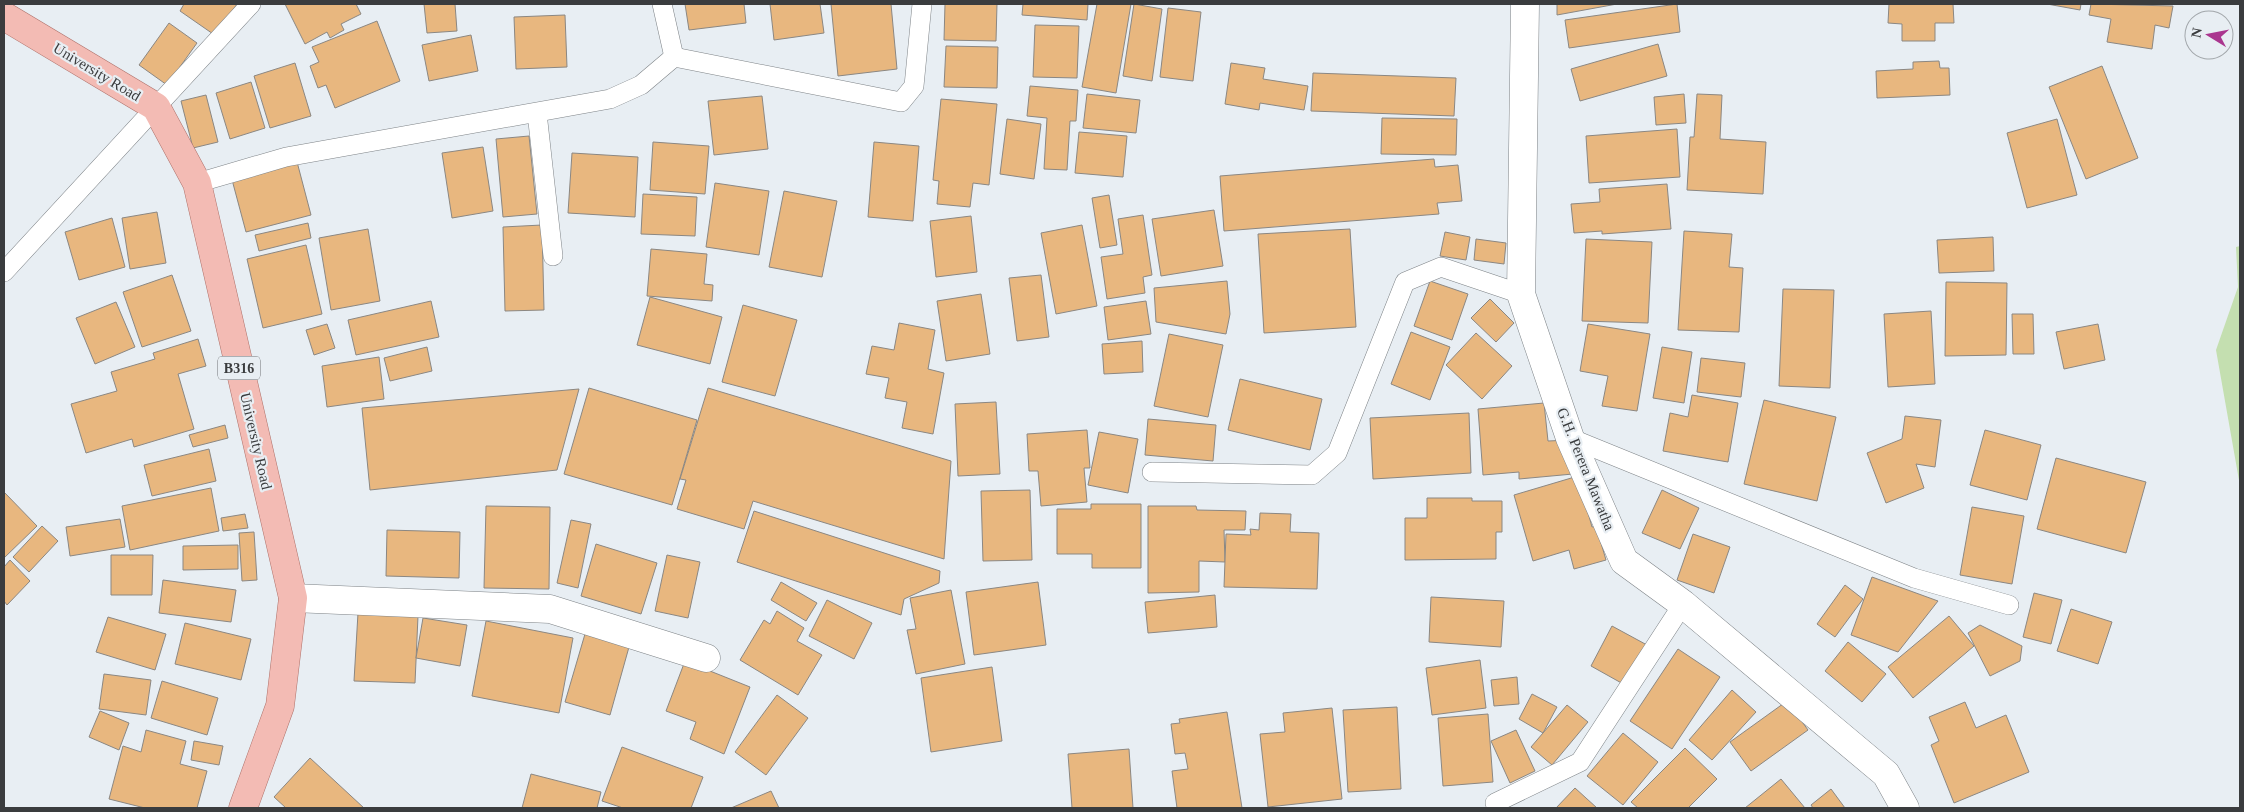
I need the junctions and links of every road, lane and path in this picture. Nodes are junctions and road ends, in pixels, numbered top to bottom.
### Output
1 (251, 4) edge
2 (662, 4) edge
3 (922, 4) edge
4 (1525, 4) edge
5 (4, 16) edge
6 (674, 57) junction
7 (156, 107) junction
8 (537, 113) junction
9 (197, 183) junction
10 (553, 256) dead end
11 (4, 272) edge
12 (1521, 294) junction
13 (1570, 438) junction
14 (1152, 472) dead end
15 (293, 598) junction
16 (1683, 604) junction
17 (2009, 605) dead end
18 (706, 658) dead end
19 (1495, 803) dead end
20 (244, 808) edge
21 (1905, 808) edge

1 - 7 lane
2 - 6 lane
3 - 6 lane
4 - 12 street, G.H. Perera Mawatha
5 - 7 main road, University Road
6 - 8 lane
7 - 9 main road, University Road / B316
7 - 11 lane
8 - 9 lane
8 - 10 lane
9 - 15 main road, University Road / B316
12 - 13 street, G.H. Perera Mawatha
12 - 14 lane
13 - 16 street, G.H. Perera Mawatha
13 - 17 lane
15 - 18 street
15 - 20 main road, University Road / B316
16 - 19 lane
16 - 21 street, G.H. Perera Mawatha

